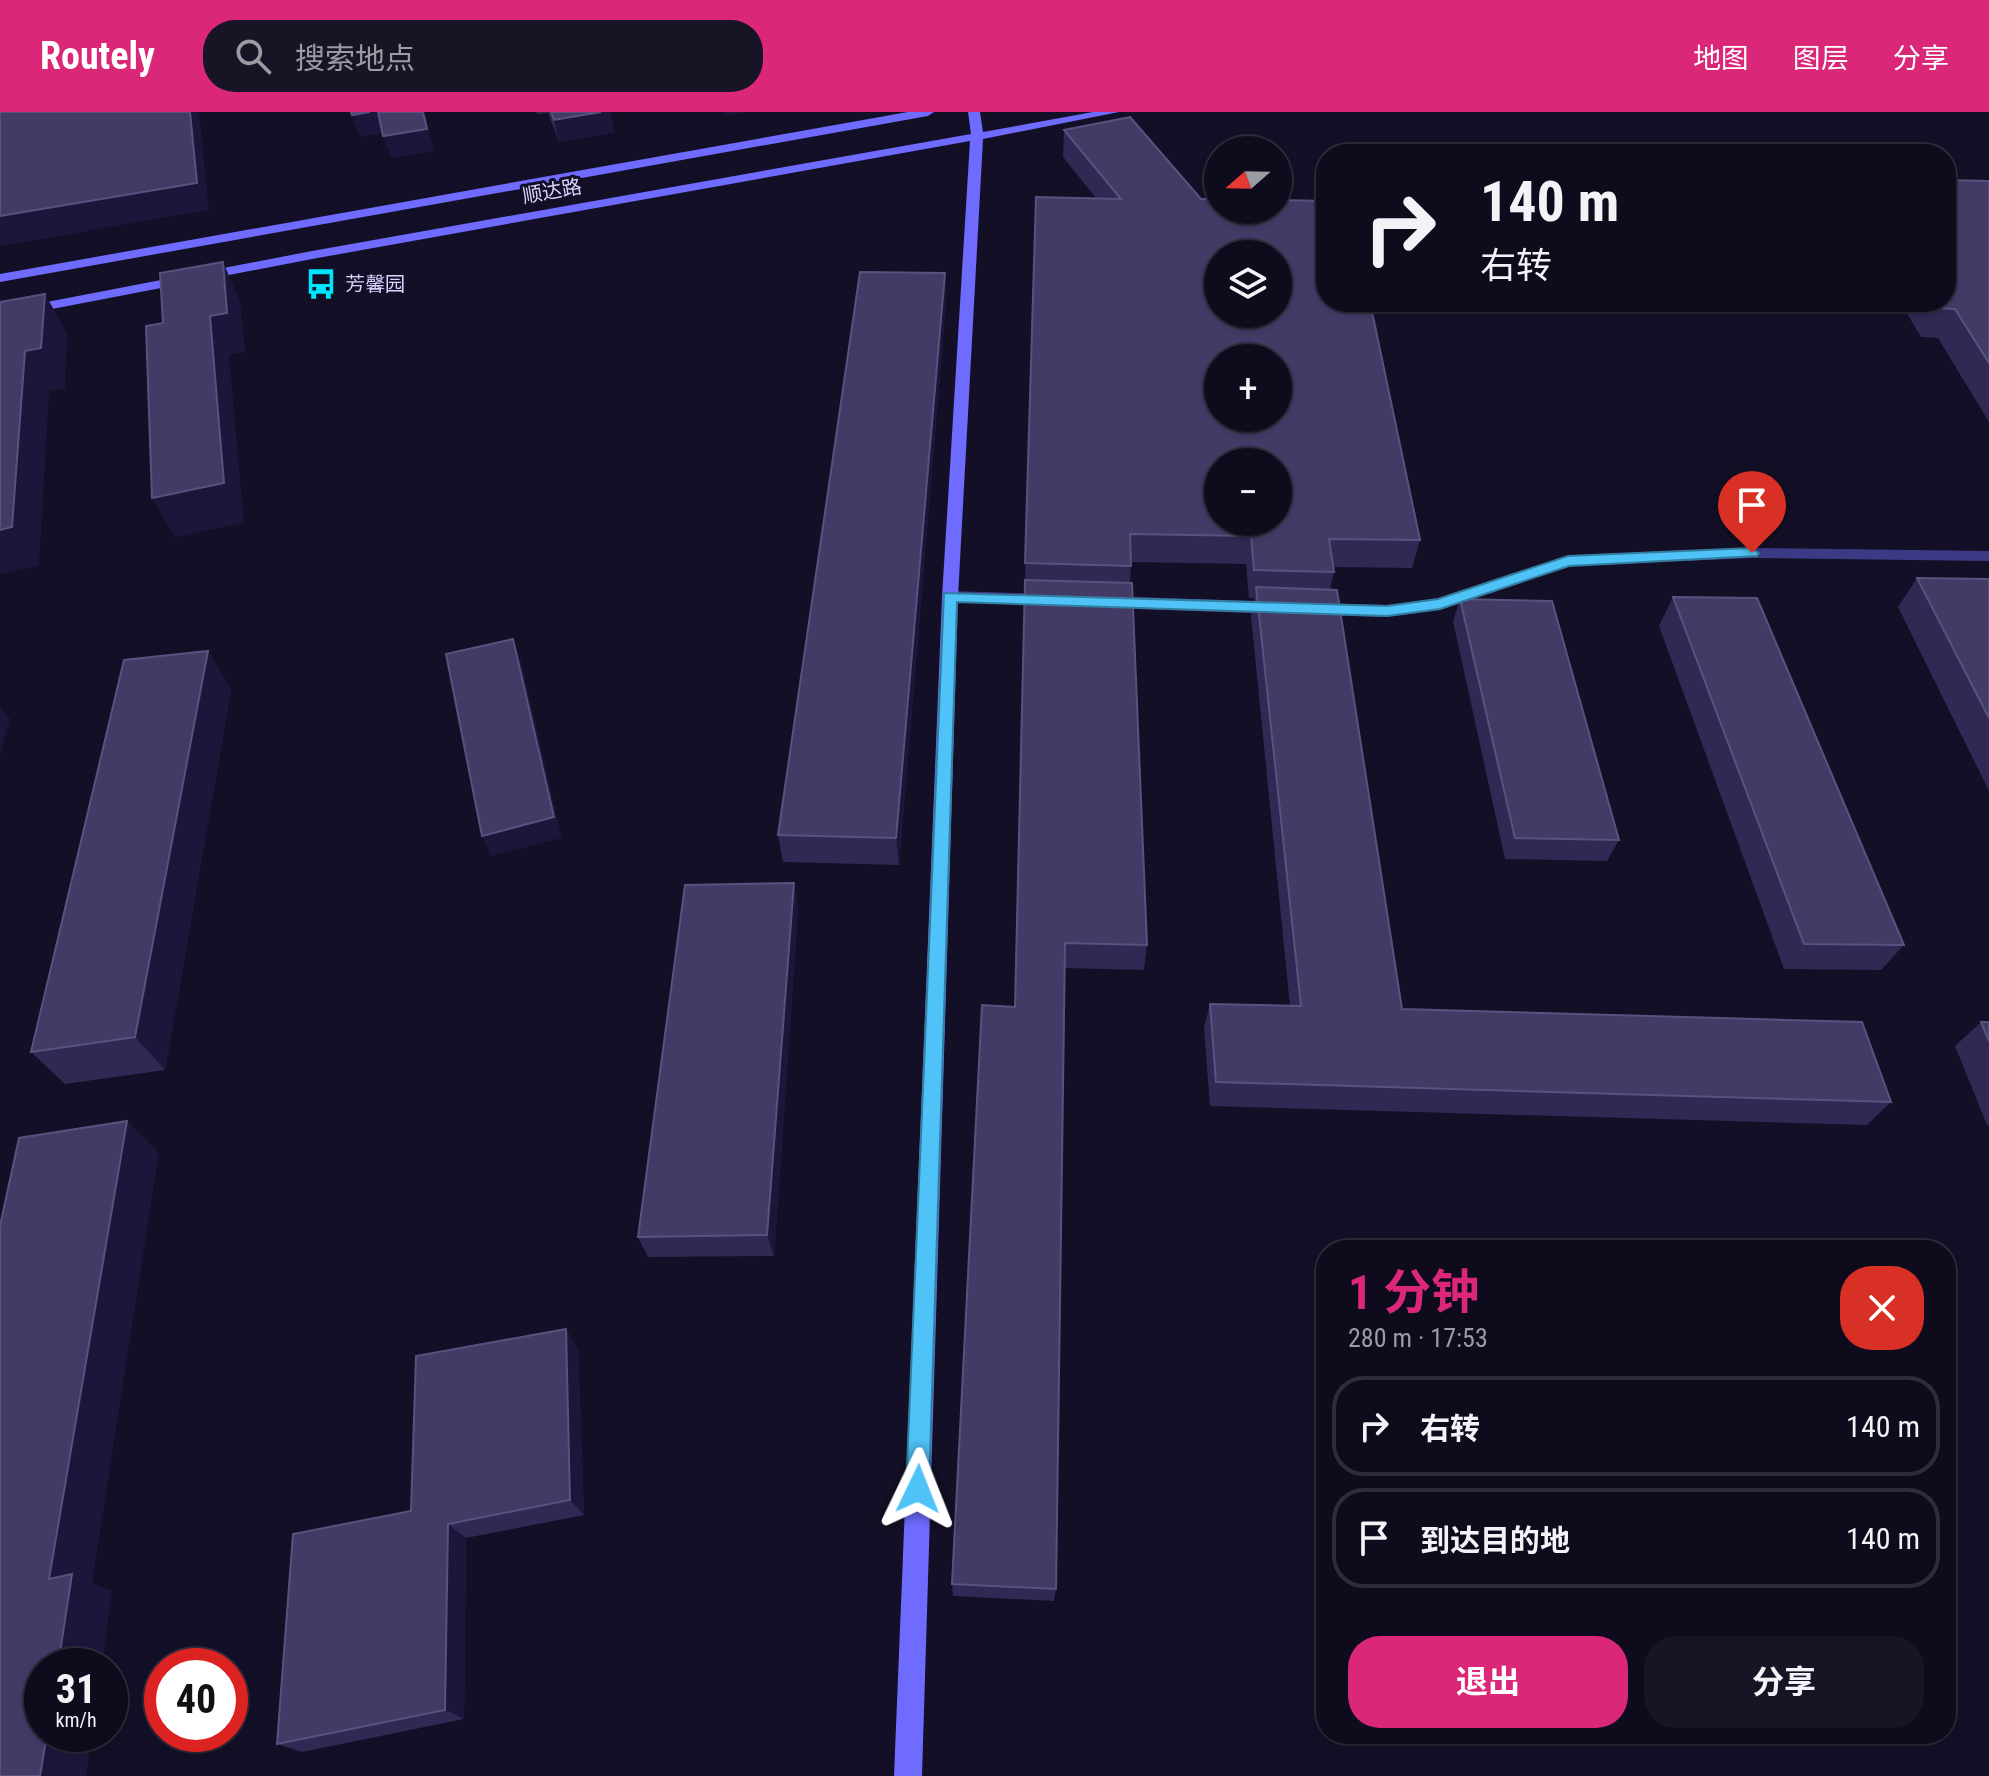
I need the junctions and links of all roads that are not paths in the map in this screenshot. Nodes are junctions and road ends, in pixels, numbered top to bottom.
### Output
1 (928, 112) edge
2 (974, 112) edge
3 (1113, 112) edge
4 (977, 134) junction
5 (0, 278) edge
6 (0, 315) edge
7 (1989, 556) edge
8 (950, 597) junction
9 (908, 1776) edge

1 - 5 main road, 顺达路
2 - 4 main road
3 - 4 main road, 顺达路
4 - 6 main road, 顺达路
4 - 8 main road
7 - 8 street
8 - 9 main road

